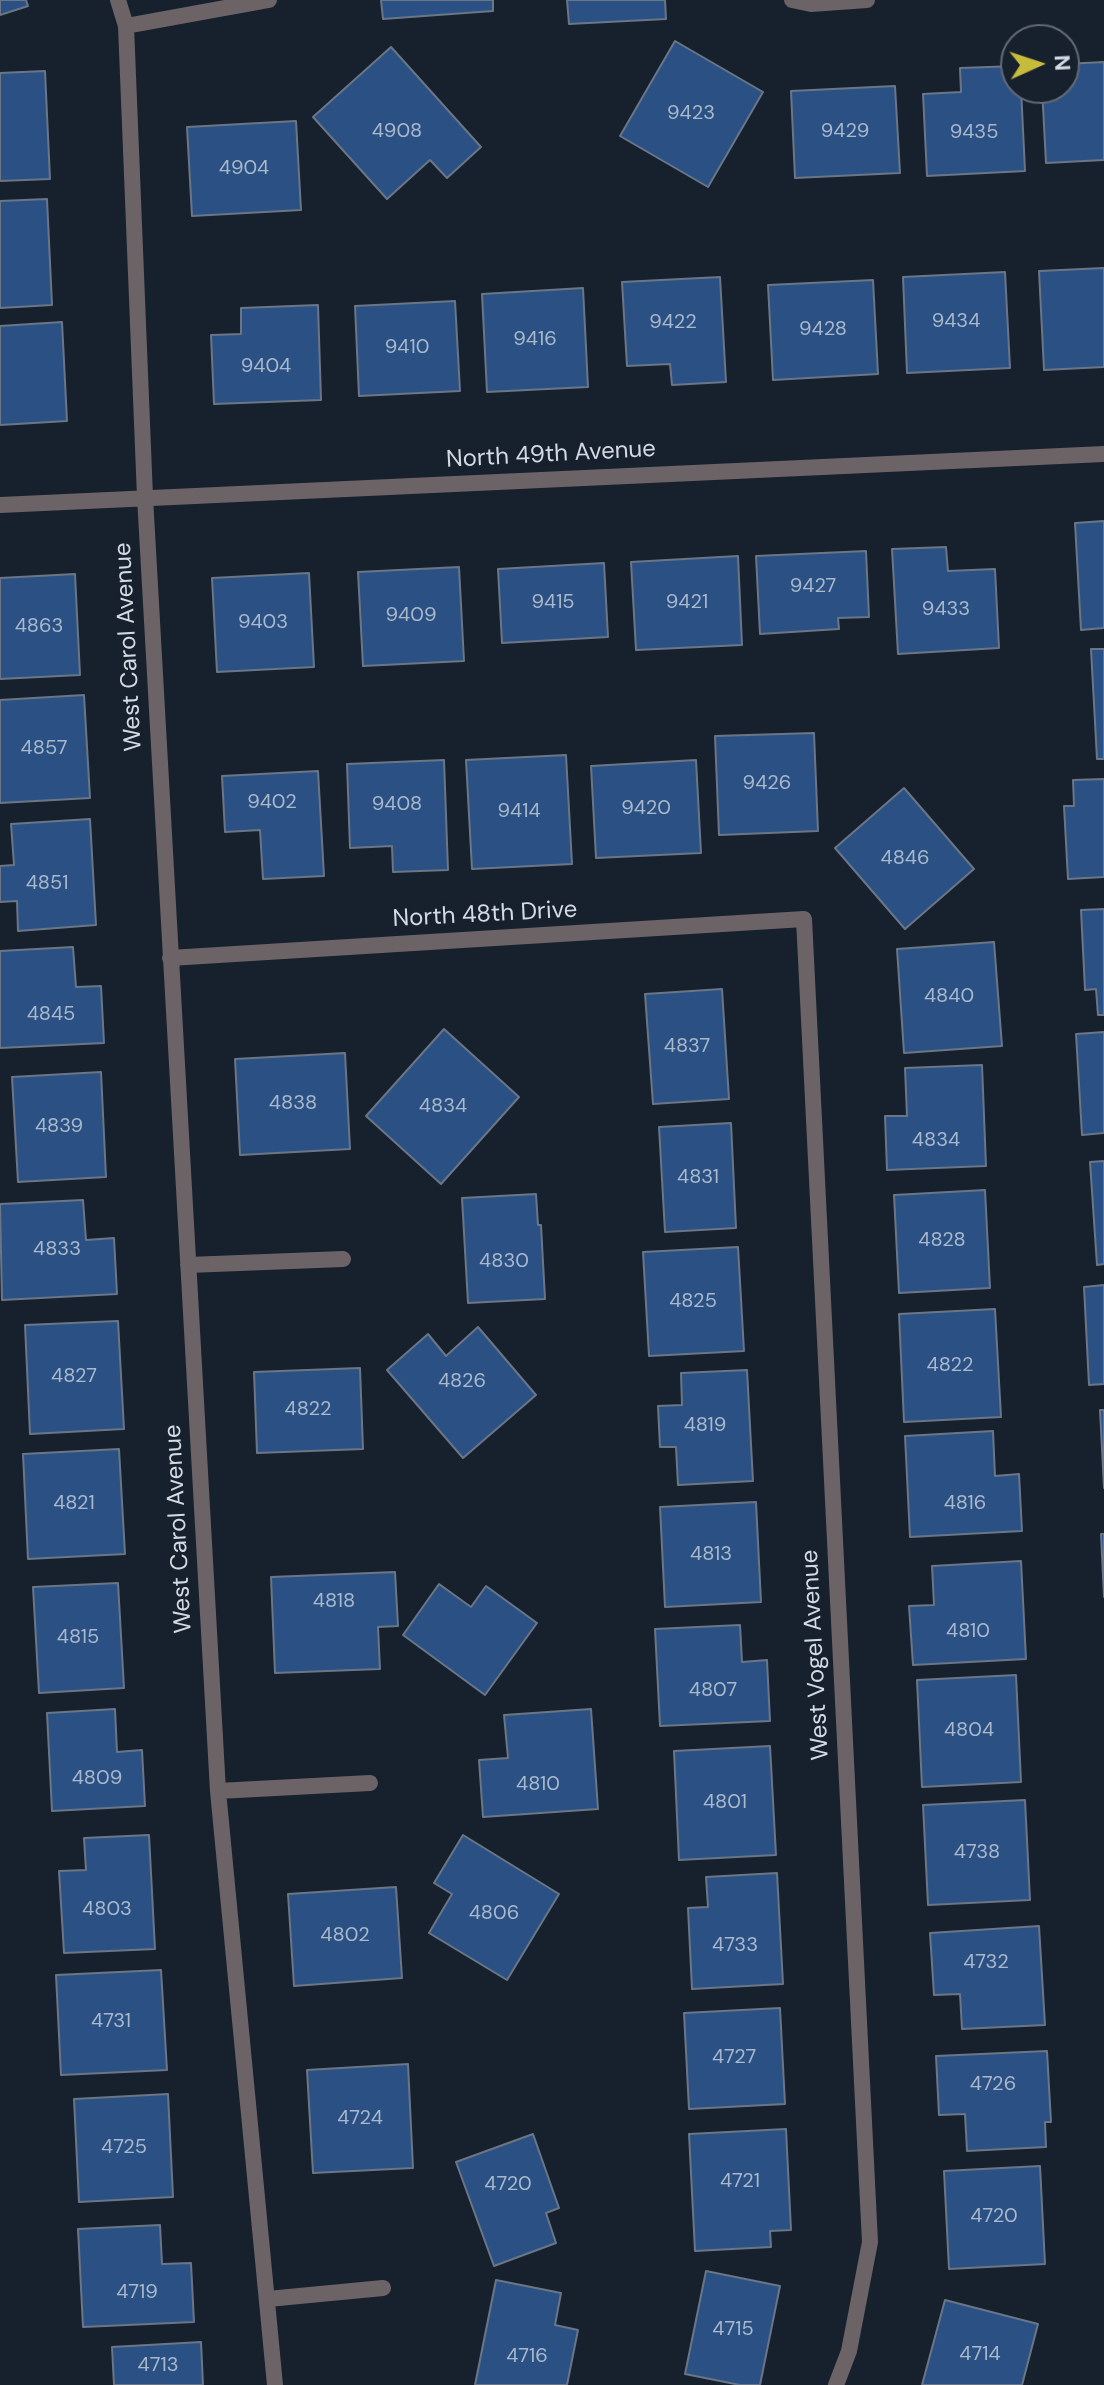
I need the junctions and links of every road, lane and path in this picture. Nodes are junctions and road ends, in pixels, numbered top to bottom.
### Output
1 (118, 0) edge
2 (269, 0) edge
3 (792, 0) edge
4 (867, 0) edge
5 (126, 26) junction
6 (1104, 454) edge
7 (145, 497) junction
8 (0, 505) edge
9 (804, 919) joint
10 (170, 958) junction
11 (343, 1259) dead end
12 (188, 1265) junction
13 (370, 1783) dead end
14 (218, 1791) junction
15 (383, 2288) dead end
16 (268, 2299) junction
17 (275, 2385) edge
18 (836, 2385) edge

1 - 5 street, West Carol Avenue
2 - 5 street
3 - 4 street
5 - 7 street, West Carol Avenue
6 - 7 street, North 49th Avenue
7 - 8 street, North 49th Avenue
7 - 10 street, West Carol Avenue
9 - 10 street, North 48th Drive
9 - 18 street, West Vogel Avenue
10 - 12 street, West Carol Avenue
11 - 12 street
12 - 14 street, West Carol Avenue
13 - 14 street
14 - 16 street, West Carol Avenue
15 - 16 street
16 - 17 street, West Carol Avenue

